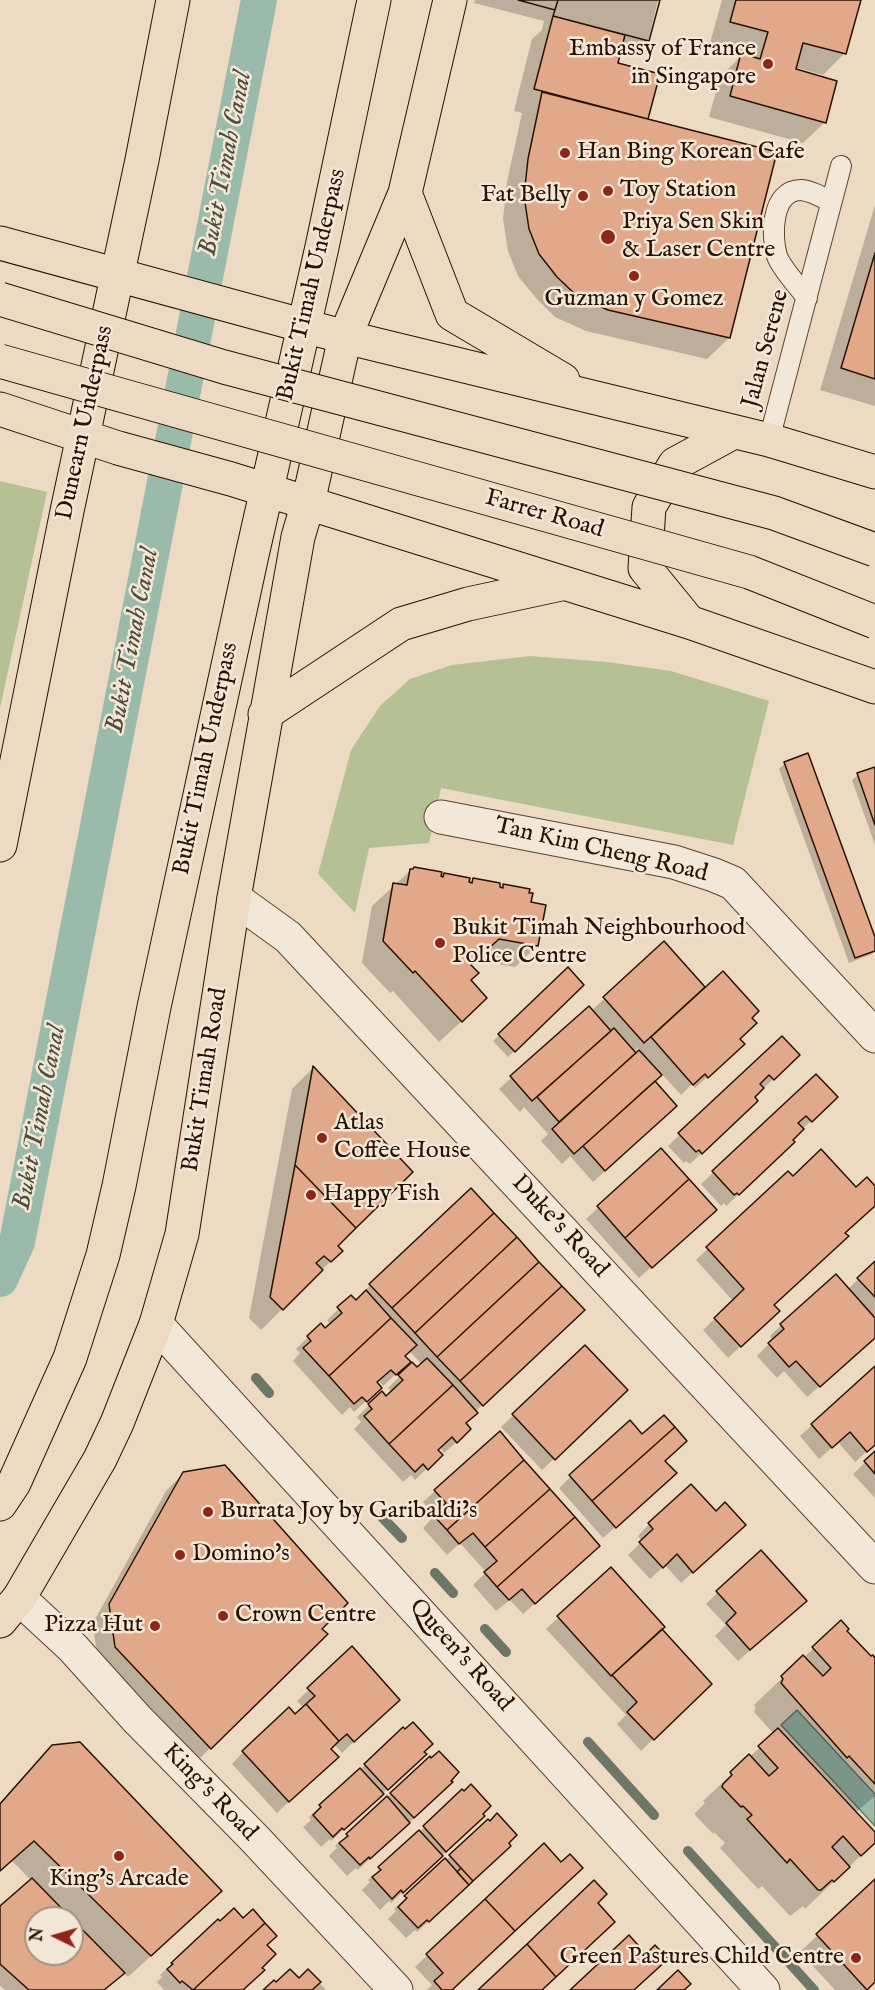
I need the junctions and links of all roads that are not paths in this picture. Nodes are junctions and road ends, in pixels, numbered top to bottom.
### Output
1 (173, 0) edge
2 (374, 0) edge
3 (450, 0) edge
4 (841, 166) dead end
5 (405, 193) junction
6 (831, 202) junction
7 (0, 243) edge
8 (807, 298) junction
9 (0, 299) edge
10 (345, 337) junction
11 (0, 362) edge
12 (588, 395) junction
13 (0, 409) edge
14 (732, 433) junction
15 (769, 440) junction
16 (875, 472) edge
17 (308, 503) junction
18 (875, 550) edge
19 (564, 584) junction
20 (689, 622) junction
21 (875, 622) edge
22 (875, 687) edge
23 (265, 714) junction
24 (441, 817) dead end
25 (0, 845) edge
26 (234, 898) junction
27 (875, 1036) edge
28 (156, 1324) junction
29 (0, 1504) edge
30 (875, 1567) edge
31 (10, 1609) edge
32 (396, 1990) edge
33 (763, 1990) edge

1 - 25 highway, Dunearn Underpass
2 - 29 highway, Bukit Timah Underpass
3 - 5 highway, Bukit Timah Road
4 - 6 lane, Jalan Serene
5 - 10 highway, Bukit Timah Road
5 - 12 highway
6 - 8 lane, Jalan Serene
6 - 8 lane
7 - 10 highway
8 - 15 lane, Jalan Serene
9 - 18 highway, bridge
10 - 12 highway
10 - 17 highway, Bukit Timah Road
11 - 21 highway, Farrer Road, bridge
12 - 14 highway
13 - 17 highway
14 - 15 highway
14 - 20 highway
15 - 16 highway
17 - 19 highway
17 - 23 highway, Bukit Timah Road
19 - 20 highway
19 - 23 highway
20 - 22 highway
23 - 26 highway, Bukit Timah Road
24 - 27 street, Tan Kim Cheng Road
26 - 28 highway, Bukit Timah Road
26 - 30 street, Duke's Road
28 - 31 highway, Bukit Timah Road
28 - 33 street, Queen's Road
31 - 32 street, King's Road

